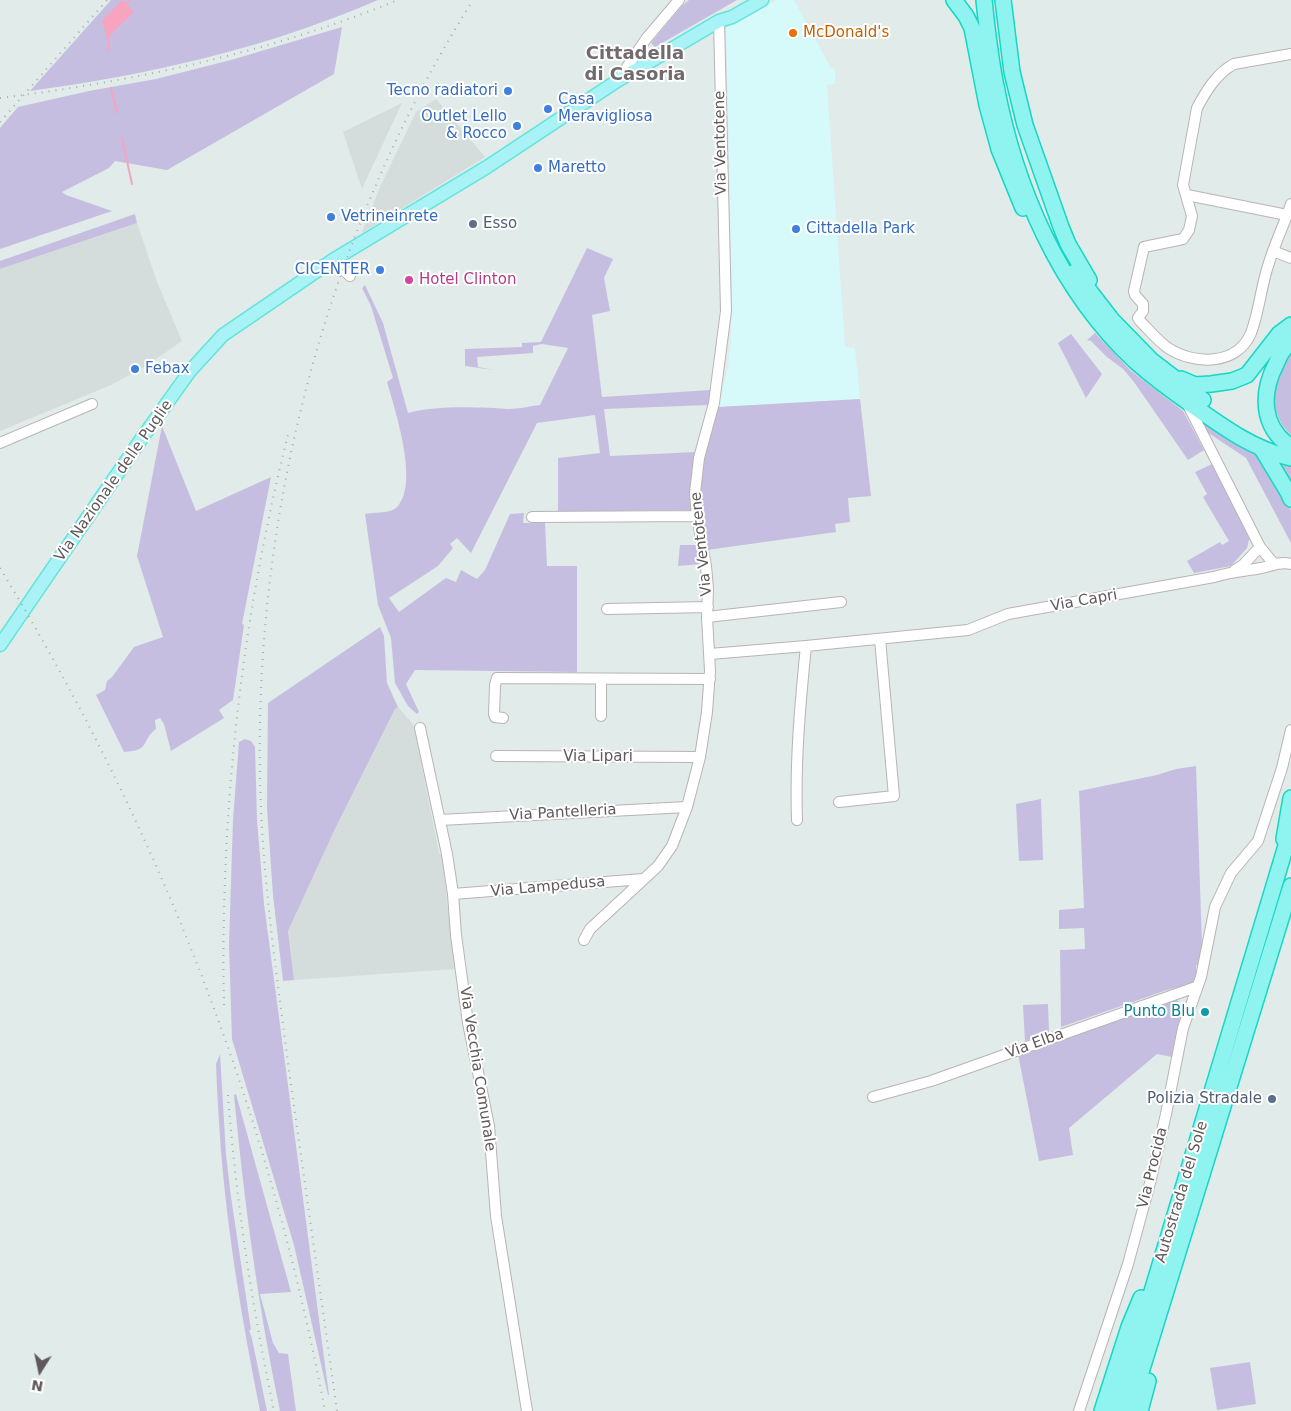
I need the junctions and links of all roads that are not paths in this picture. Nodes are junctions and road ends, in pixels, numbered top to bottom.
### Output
1 (679, 0) edge
2 (954, 0) edge
3 (960, 0) edge
4 (984, 0) edge
5 (994, 0) edge
6 (1003, 0) edge
7 (757, 3) edge
8 (966, 16) junction
9 (719, 21) junction
10 (646, 39) junction
11 (994, 42) junction
12 (1291, 54) edge
13 (654, 58) junction
14 (617, 81) junction
15 (1187, 195) junction
16 (1291, 204) edge
17 (1287, 215) junction
18 (1274, 251) junction
19 (1291, 258) edge
20 (333, 260) junction
21 (350, 276) dead end
22 (1077, 292) junction
23 (1112, 320) junction
24 (1291, 324) edge
25 (1291, 342) edge
26 (1168, 374) junction
27 (1186, 401) junction
28 (92, 404) dead end
29 (0, 443) edge
30 (1291, 448) edge
31 (1262, 449) junction
32 (1291, 458) edge
33 (1291, 499) edge
34 (697, 516) junction
35 (532, 517) dead end
36 (1260, 547) junction
37 (1274, 564) junction
38 (1291, 564) edge
39 (1232, 572) junction
40 (841, 602) dead end
41 (607, 609) dead end
42 (708, 612) junction
43 (880, 639) junction
44 (0, 645) edge
45 (806, 646) junction
46 (710, 654) junction
47 (601, 679) junction
48 (710, 679) junction
49 (601, 716) dead end
50 (503, 718) dead end
51 (420, 728) dead end
52 (1291, 730) edge
53 (496, 756) dead end
54 (700, 757) junction
55 (1291, 798) edge
56 (839, 802) dead end
57 (687, 807) junction
58 (440, 820) junction
59 (797, 820) dead end
60 (1291, 829) edge
61 (1276, 878) junction
62 (643, 879) junction
63 (1291, 886) edge
64 (453, 894) junction
65 (584, 940) dead end
66 (1196, 987) junction
67 (873, 1097) dead end
68 (1173, 1244) junction
69 (527, 1411) edge
70 (1078, 1411) edge
71 (1102, 1411) edge
72 (1116, 1411) edge
73 (1129, 1411) edge
74 (1140, 1411) edge

1 - 10 street
2 - 8 highway
3 - 8 highway
4 - 11 highway
5 - 11 highway
6 - 23 highway
7 - 9 main road, Via Nazionale delle Puglie
8 - 22 highway
9 - 13 main road, Via Nazionale delle Puglie
9 - 34 street, Via Ventotene
10 - 13 street
10 - 14 street
11 - 22 highway
11 - 23 highway
12 - 15 street
13 - 14 main road, Via Nazionale delle Puglie
14 - 20 main road, Via Nazionale delle Puglie
15 - 17 street
15 - 18 street
16 - 17 street
17 - 18 street
18 - 19 street
20 - 21 street
20 - 44 main road, Via Nazionale delle Puglie
22 - 27 highway
23 - 26 highway
24 - 26 highway
25 - 30 highway
26 - 30 highway
27 - 31 highway
27 - 36 street
28 - 29 street
31 - 32 highway
31 - 33 highway
34 - 35 street
34 - 42 street, Via Ventotene
36 - 37 street
36 - 39 street
37 - 38 street
37 - 39 street, Via Capri
39 - 43 street, Via Capri
40 - 42 street
41 - 42 street
42 - 46 street, Via Ventotene
43 - 45 street, Via Capri
43 - 56 street
45 - 46 street, Via Capri
45 - 59 street
46 - 48 street, Via Ventotene
47 - 48 street
47 - 49 street
47 - 50 street
48 - 54 street, Via Ventotene
51 - 58 street, Via Vecchia Comunale
52 - 66 street, Via Procida
53 - 54 street, Via Lipari
54 - 57 street, Via Ventotene
55 - 61 highway
57 - 58 street, Via Pantelleria
57 - 62 street, Via Ventotene
58 - 64 street, Via Vecchia Comunale
60 - 61 highway, Autostrada del Sole
61 - 68 highway, Autostrada del Sole
62 - 64 street, Via Lampedusa
62 - 65 street, Via Ventotene
63 - 68 highway, Autostrada del Sole
64 - 69 street, Via Vecchia Comunale
66 - 67 street, Via Elba
66 - 70 street, Via Procida
68 - 71 highway
68 - 72 highway, Autostrada del Sole
68 - 73 highway, Autostrada del Sole
68 - 74 highway

